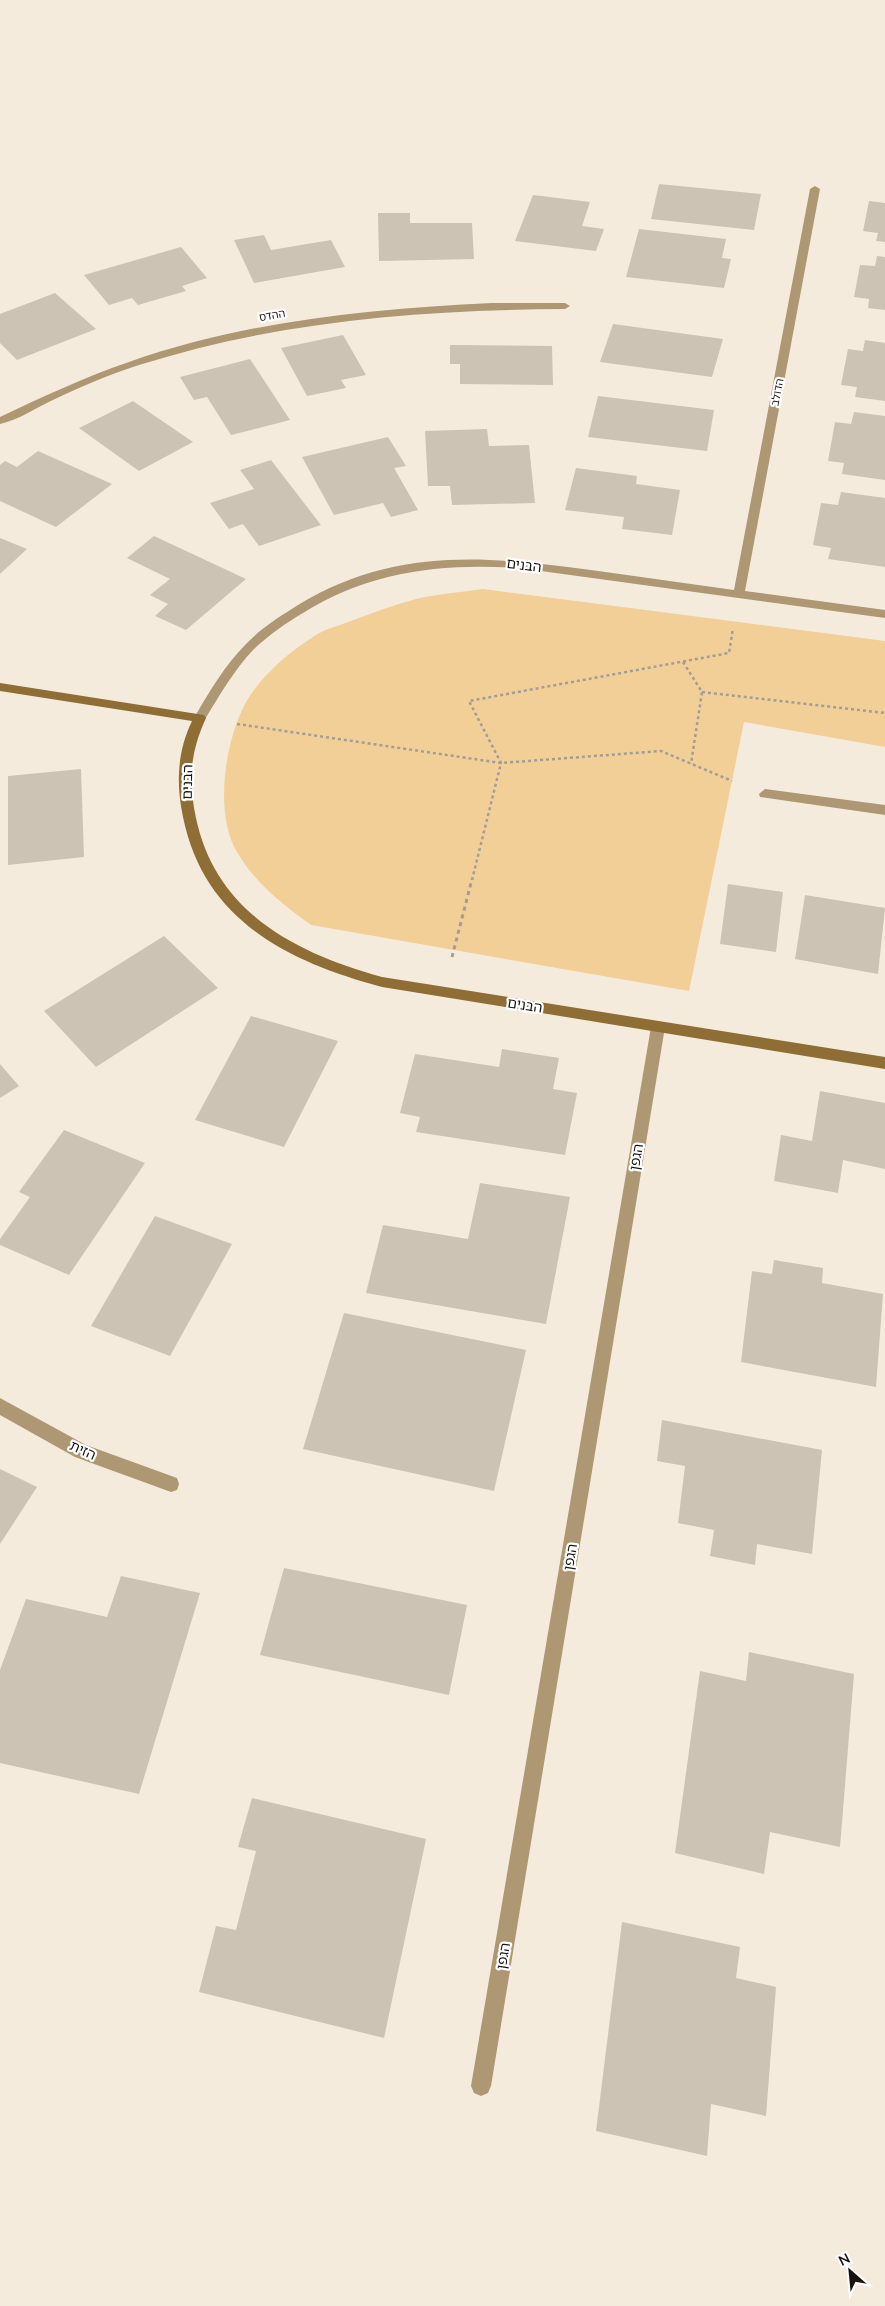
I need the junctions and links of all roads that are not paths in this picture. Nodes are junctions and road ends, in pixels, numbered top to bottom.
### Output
1 (815, 189) dead end
2 (565, 306) dead end
3 (0, 421) edge
4 (739, 594) junction
5 (885, 614) edge
6 (0, 687) edge
7 (200, 718) junction
8 (765, 794) road end
9 (885, 810) edge
10 (658, 1027) junction
11 (885, 1063) edge
12 (0, 1406) edge
13 (171, 1484) dead end
14 (481, 2086) dead end

1 - 4 street, הדולב
2 - 3 street, ההדס
4 - 5 street, הבנים
4 - 7 street, הבנים
6 - 7 main road
7 - 10 main road, הבנים
8 - 9 street
10 - 11 main road, הבנים
10 - 14 street, הגפן
12 - 13 street, הזית

